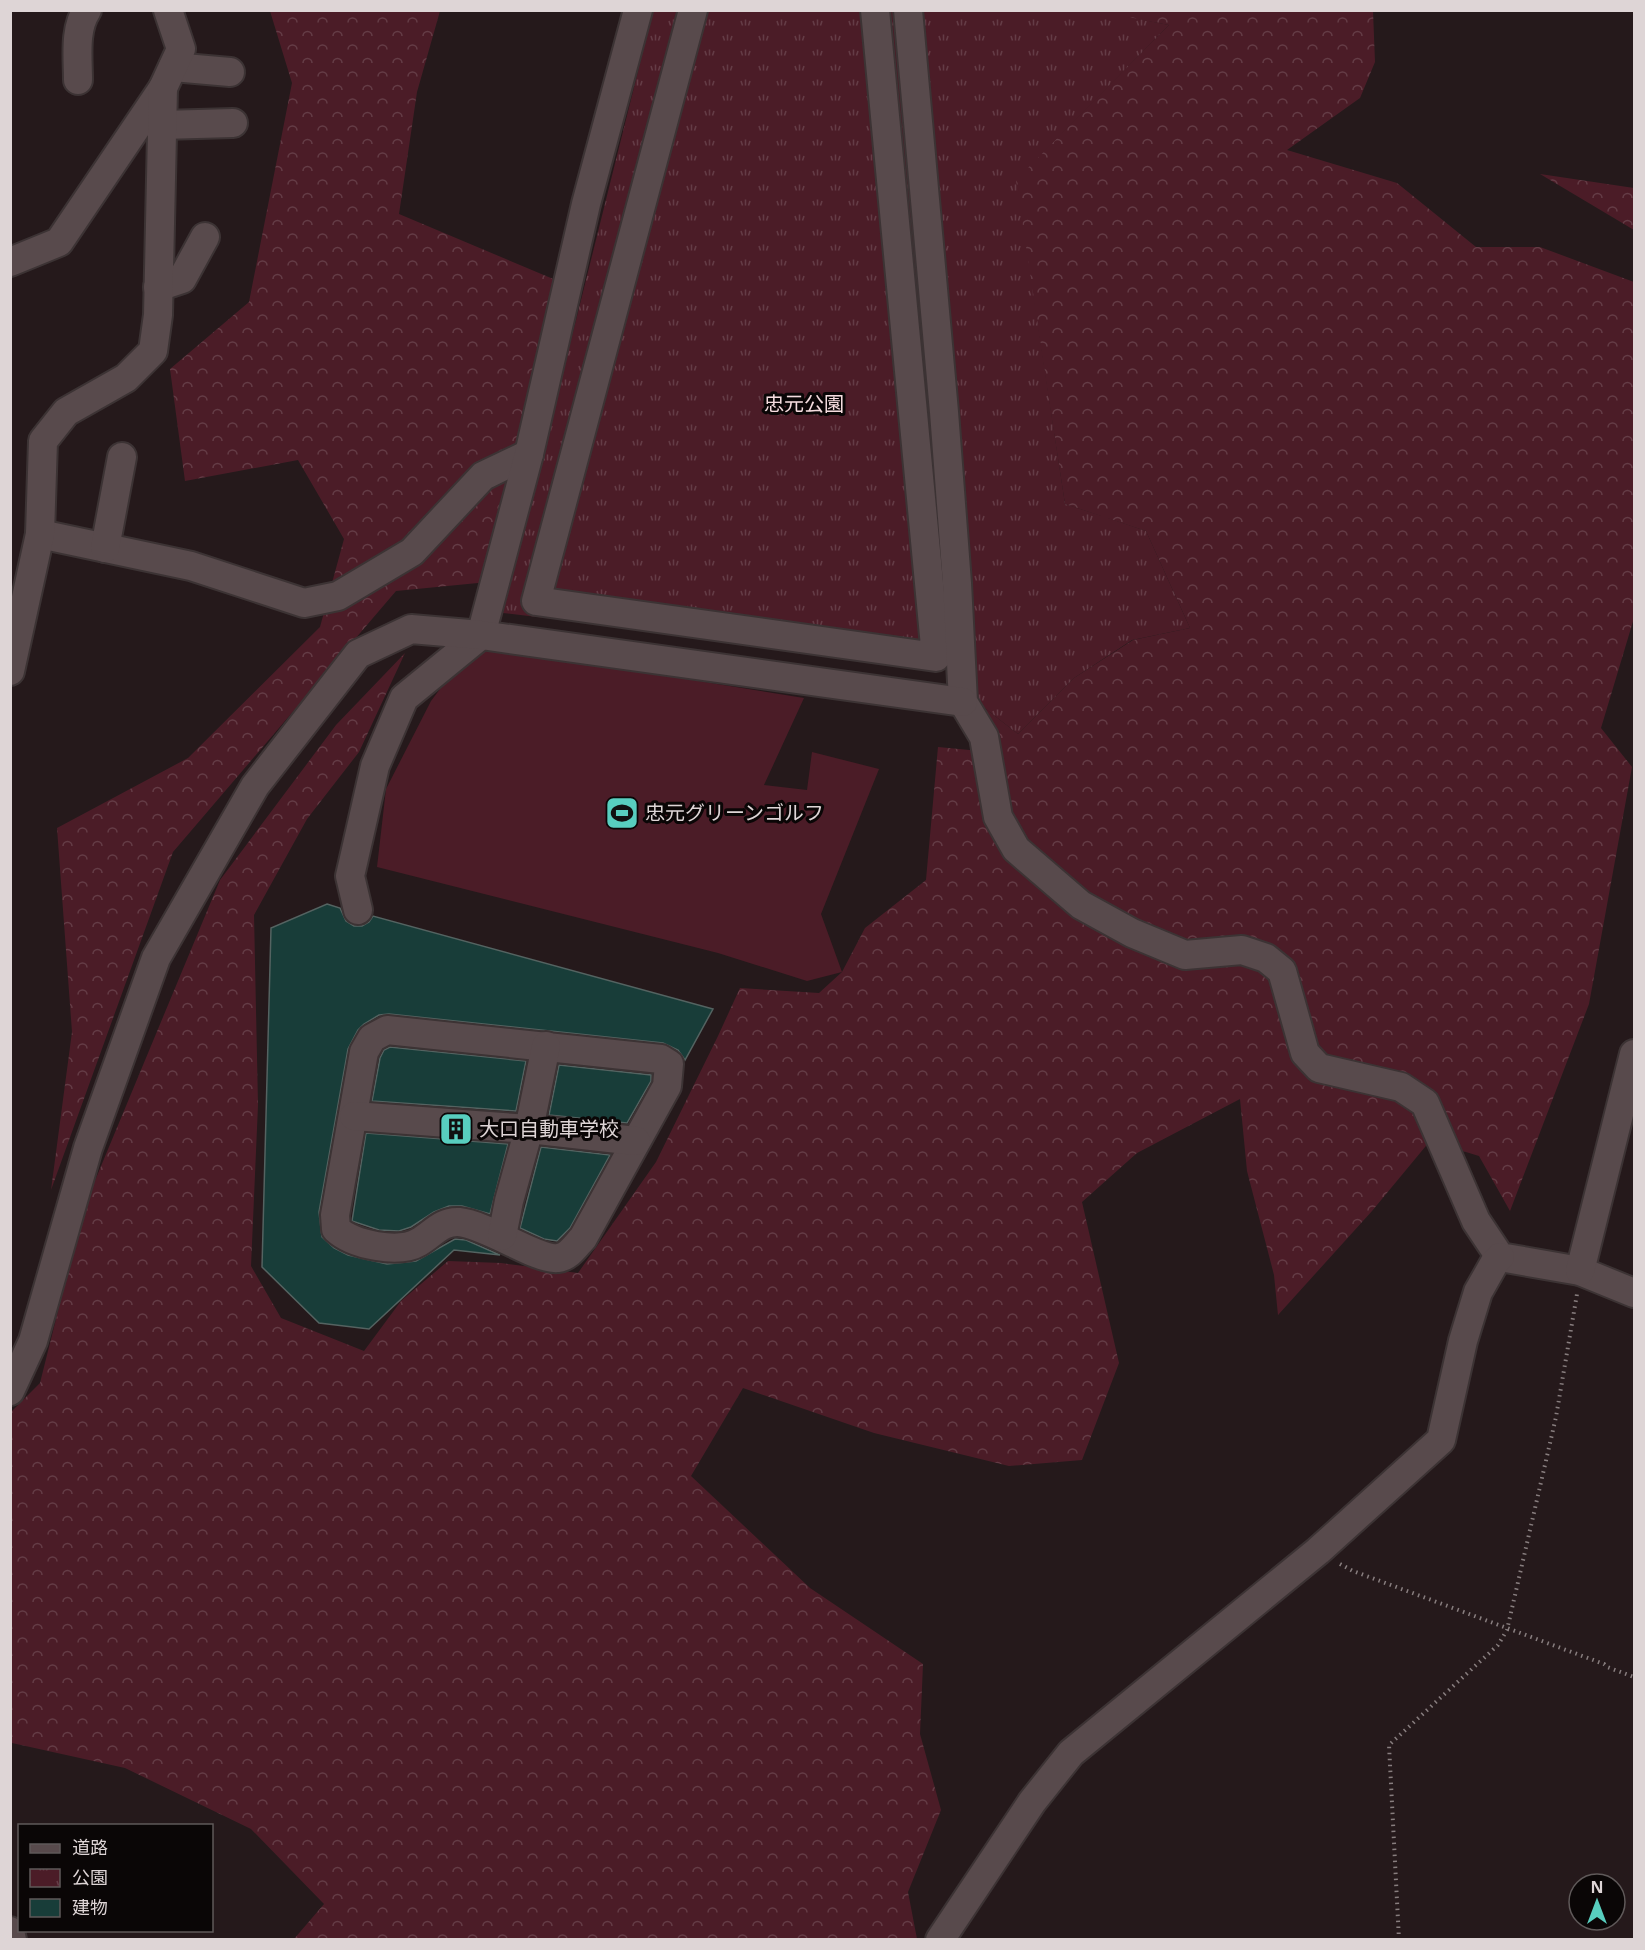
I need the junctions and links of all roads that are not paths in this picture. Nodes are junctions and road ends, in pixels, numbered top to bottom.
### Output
1 (87, 10) edge
2 (168, 10) edge
3 (190, 10) edge
4 (638, 10) edge
5 (693, 10) edge
6 (875, 10) edge
7 (908, 10) edge
8 (172, 68) junction
9 (230, 72) dead end
10 (78, 80) dead end
11 (233, 123) dead end
12 (162, 125) junction
13 (205, 237) dead end
14 (10, 262) edge
15 (158, 287) junction
16 (529, 454) junction
17 (122, 457) dead end
18 (40, 534) junction
19 (105, 548) junction
20 (481, 635) junction
21 (10, 671) edge
22 (963, 702) junction
23 (358, 910) dead end
24 (546, 1046) junction
25 (1635, 1054) edge
26 (354, 1116) junction
27 (529, 1129) junction
28 (636, 1141) junction
29 (502, 1236) junction
30 (1500, 1257) junction
31 (1580, 1271) junction
32 (1635, 1293) edge
33 (22, 1339) edge
34 (10, 1391) edge
35 (10, 1931) edge
36 (12, 1940) edge
37 (940, 1940) edge

1 - 10 street
2 - 8 street
3 - 8 street
4 - 16 street
5 - 6 street
7 - 22 street
8 - 9 street
8 - 12 street
8 - 14 street
11 - 12 street
12 - 15 street
13 - 15 street
15 - 18 street
16 - 19 street
16 - 20 street
17 - 19 street
18 - 19 street
18 - 21 street
20 - 22 street
20 - 23 street
20 - 33 street
22 - 30 street
24 - 26 street
24 - 27 street
24 - 28 street
25 - 31 street
26 - 27 street
26 - 29 street
27 - 28 street
27 - 29 street
28 - 29 street
30 - 31 street
30 - 37 street
31 - 32 street
33 - 34 street
35 - 36 street

